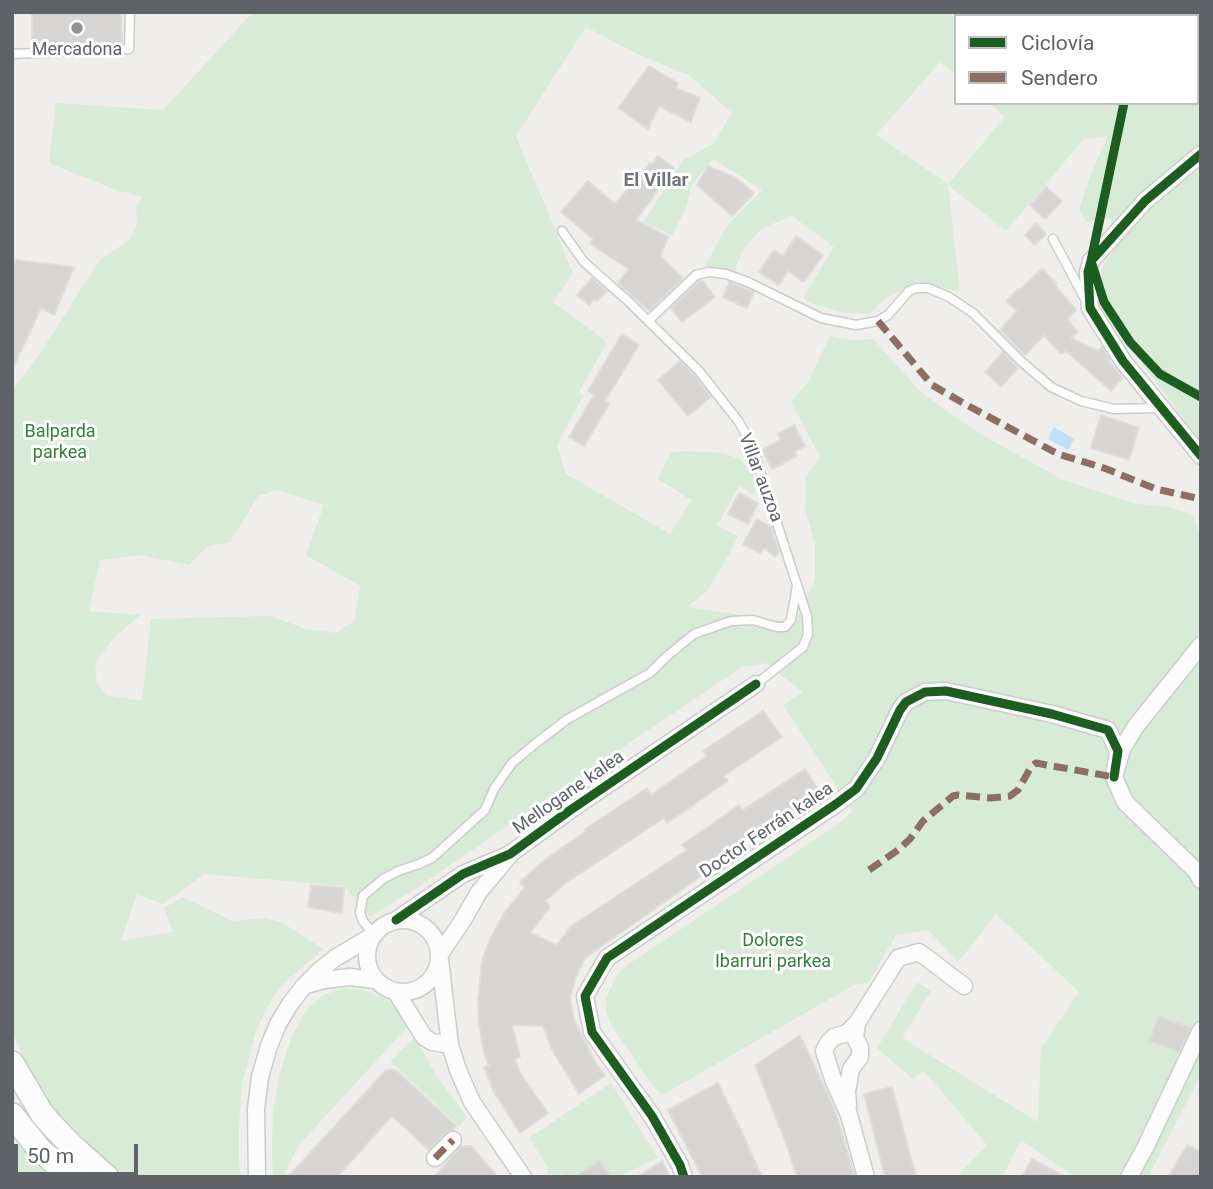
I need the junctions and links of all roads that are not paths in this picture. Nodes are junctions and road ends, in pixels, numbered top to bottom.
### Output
1 (130, 12) edge
2 (12, 54) edge
3 (1201, 154) edge
4 (562, 231) dead end
5 (1053, 240) dead end
6 (1090, 308) junction
7 (648, 321) junction
8 (1163, 408) junction
9 (1201, 456) edge
10 (797, 586) junction
11 (1201, 645) edge
12 (756, 684) joint
13 (1136, 726) junction
14 (1108, 730) junction
15 (1114, 776) junction
16 (510, 854) junction
17 (1201, 880) edge
18 (396, 920) junction
19 (374, 935) junction
20 (440, 957) junction
21 (375, 980) junction
22 (304, 986) junction
23 (964, 986) dead end
24 (396, 992) junction
25 (857, 1023) junction
26 (1201, 1030) edge
27 (450, 1045) junction
28 (12, 1063) edge
29 (12, 1081) edge
30 (41, 1112) junction
31 (12, 1115) edge
32 (849, 1115) junction
33 (76, 1177) edge
34 (107, 1177) edge
35 (257, 1177) edge
36 (523, 1177) edge
37 (684, 1177) edge
38 (866, 1177) edge
39 (1129, 1177) edge

1 - 2 lane
3 - 6 street
4 - 7 lane, Villar auzoa
5 - 6 lane
6 - 8 street
7 - 8 lane
7 - 10 lane, Villar auzoa
8 - 9 street
10 - 12 lane, Villar auzoa
10 - 19 lane
11 - 13 street
12 - 16 street, Mellogane kalea
13 - 14 street
13 - 15 street
14 - 15 street
14 - 37 street, Doctor Ferrán kalea
15 - 17 street
16 - 18 street, Mellogane kalea
16 - 20 street, Mellogane kalea
18 - 19 street
18 - 20 street
19 - 21 street
19 - 22 street
20 - 24 street
20 - 27 street
21 - 22 street
21 - 24 street
22 - 35 street
23 - 25 street
24 - 27 street
25 - 32 street
25 - 32 street
26 - 39 street
27 - 36 street
28 - 30 street
29 - 30 street
30 - 34 street
31 - 33 street
32 - 38 street

